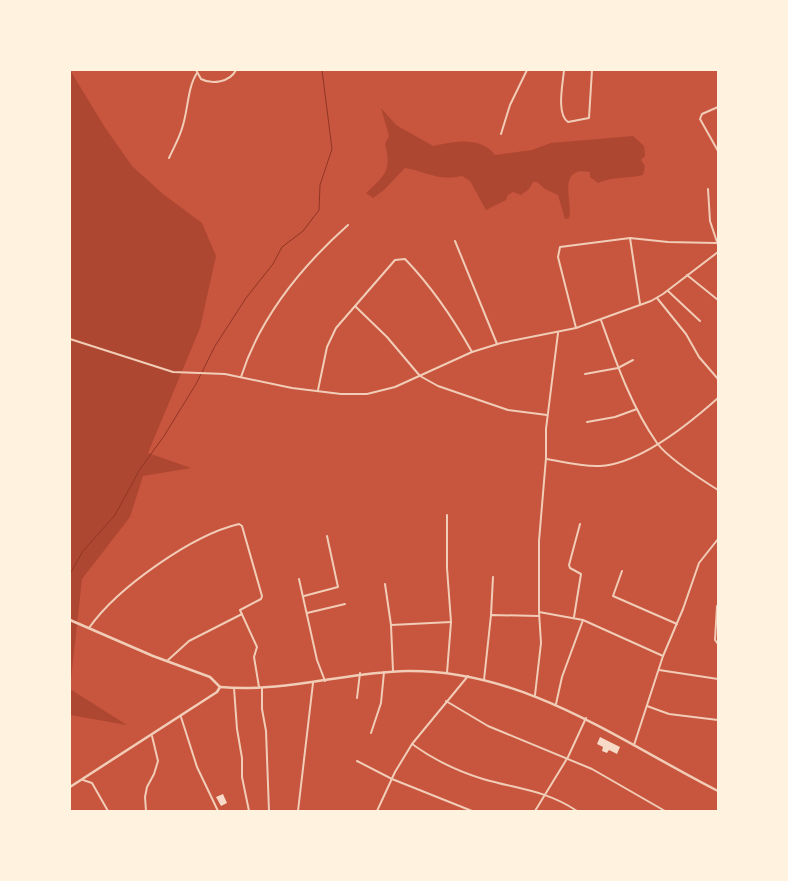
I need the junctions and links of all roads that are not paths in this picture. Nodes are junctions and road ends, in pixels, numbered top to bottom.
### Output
1 (236, 70) edge
2 (527, 70) edge
3 (564, 70) edge
4 (592, 70) edge
5 (197, 72) edge
6 (718, 108) edge
7 (501, 134) dead end
8 (718, 151) edge
9 (169, 158) dead end
10 (708, 189) dead end
11 (348, 225) dead end
12 (630, 238) junction
13 (455, 241) dead end
14 (717, 244) edge
15 (718, 252) edge
16 (686, 275) junction
17 (668, 290) junction
18 (657, 298) junction
19 (718, 300) edge
20 (640, 304) junction
21 (355, 306) junction
22 (601, 320) junction
23 (700, 321) dead end
24 (576, 328) junction
25 (558, 333) junction
26 (70, 339) edge
27 (497, 344) junction
28 (472, 352) junction
29 (632, 360) dead end
30 (618, 368) junction
31 (585, 374) dead end
32 (420, 376) junction
33 (241, 377) junction
34 (718, 378) edge
35 (318, 391) junction
36 (718, 398) edge
37 (637, 410) junction
38 (547, 415) junction
39 (587, 422) dead end
40 (658, 444) junction
41 (546, 458) junction
42 (718, 490) edge
43 (447, 515) dead end
44 (580, 524) dead end
45 (327, 536) dead end
46 (718, 540) edge
47 (622, 571) dead end
48 (492, 577) dead end
49 (299, 579) dead end
50 (385, 584) dead end
51 (304, 596) junction
52 (345, 604) dead end
53 (716, 606) dead end
54 (539, 612) junction
55 (307, 613) junction
56 (242, 614) junction
57 (491, 615) junction
58 (539, 616) junction
59 (574, 617) junction
60 (70, 620) edge
61 (584, 620) junction
62 (451, 622) junction
63 (677, 624) junction
64 (391, 625) junction
65 (89, 628) junction
66 (718, 644) edge
67 (662, 656) junction
68 (167, 661) junction
69 (659, 670) junction
70 (393, 671) junction
71 (384, 672) junction
72 (447, 672) junction
73 (360, 674) junction
74 (468, 676) junction
75 (718, 679) edge
76 (484, 680) junction
77 (325, 681) junction
78 (313, 683) junction
79 (220, 687) junction
80 (234, 688) junction
81 (261, 688) junction
82 (535, 695) junction
83 (357, 698) dead end
84 (446, 701) junction
85 (556, 704) junction
86 (647, 706) junction
87 (181, 717) junction
88 (586, 718) junction
89 (718, 720) edge
90 (371, 733) dead end
91 (152, 736) junction
92 (412, 744) junction
93 (634, 745) junction
94 (568, 757) junction
95 (357, 761) dead end
96 (392, 779) junction
97 (82, 780) junction
98 (70, 787) edge
99 (718, 790) edge
100 (546, 794) junction
101 (108, 811) edge
102 (146, 811) edge
103 (218, 811) edge
104 (249, 811) edge
105 (269, 811) edge
106 (298, 811) edge
107 (377, 811) edge
108 (472, 811) edge
109 (535, 811) edge
110 (577, 811) edge
111 (665, 811) edge

1 - 5 street
2 - 7 street
3 - 4 street
5 - 9 street
6 - 8 street
10 - 14 street
11 - 33 street
12 - 14 street
12 - 20 street
12 - 24 street
13 - 27 street
15 - 16 street
16 - 17 street
16 - 19 street
17 - 18 street
17 - 23 street
18 - 20 street
18 - 34 street
20 - 22 street
21 - 28 street
21 - 32 street
21 - 35 street
22 - 24 street
22 - 30 street
24 - 25 street
25 - 27 street
25 - 38 street
26 - 33 street
27 - 28 street
28 - 32 street
29 - 30 street
30 - 31 street
30 - 37 street
32 - 35 street
32 - 38 street
33 - 35 street
36 - 40 street
37 - 39 street
37 - 40 street
38 - 41 street
40 - 41 street
40 - 42 street
41 - 54 street
43 - 62 street
44 - 59 street
45 - 51 street
46 - 63 street
47 - 63 street
48 - 57 street
49 - 51 street
50 - 64 street
51 - 55 street
52 - 55 street
53 - 66 street
54 - 58 street
54 - 59 street
55 - 77 street
56 - 65 street
56 - 68 street
56 - 81 street
57 - 58 street
57 - 76 street
58 - 82 street
59 - 61 street
60 - 65 street
61 - 67 street
61 - 85 street
62 - 64 street
62 - 72 street
63 - 67 street
64 - 70 street
65 - 68 street
67 - 69 street
68 - 79 street
69 - 75 street
69 - 86 street
70 - 71 street
70 - 72 street
71 - 73 street
71 - 90 street
72 - 74 street
73 - 77 street
73 - 83 street
74 - 76 street
74 - 84 street
76 - 82 street
77 - 78 street
78 - 81 street
78 - 106 street
79 - 80 street
79 - 87 street
80 - 81 street
80 - 104 street
81 - 105 street
82 - 85 street
84 - 92 street
84 - 94 street
85 - 88 street
86 - 89 street
86 - 93 street
87 - 91 street
87 - 103 street
88 - 93 street
88 - 94 street
91 - 97 street
91 - 102 street
92 - 96 street
92 - 100 street
93 - 99 street
94 - 100 street
94 - 111 street
95 - 96 street
96 - 107 street
96 - 108 street
97 - 98 street
97 - 101 street
100 - 109 street
100 - 110 street

